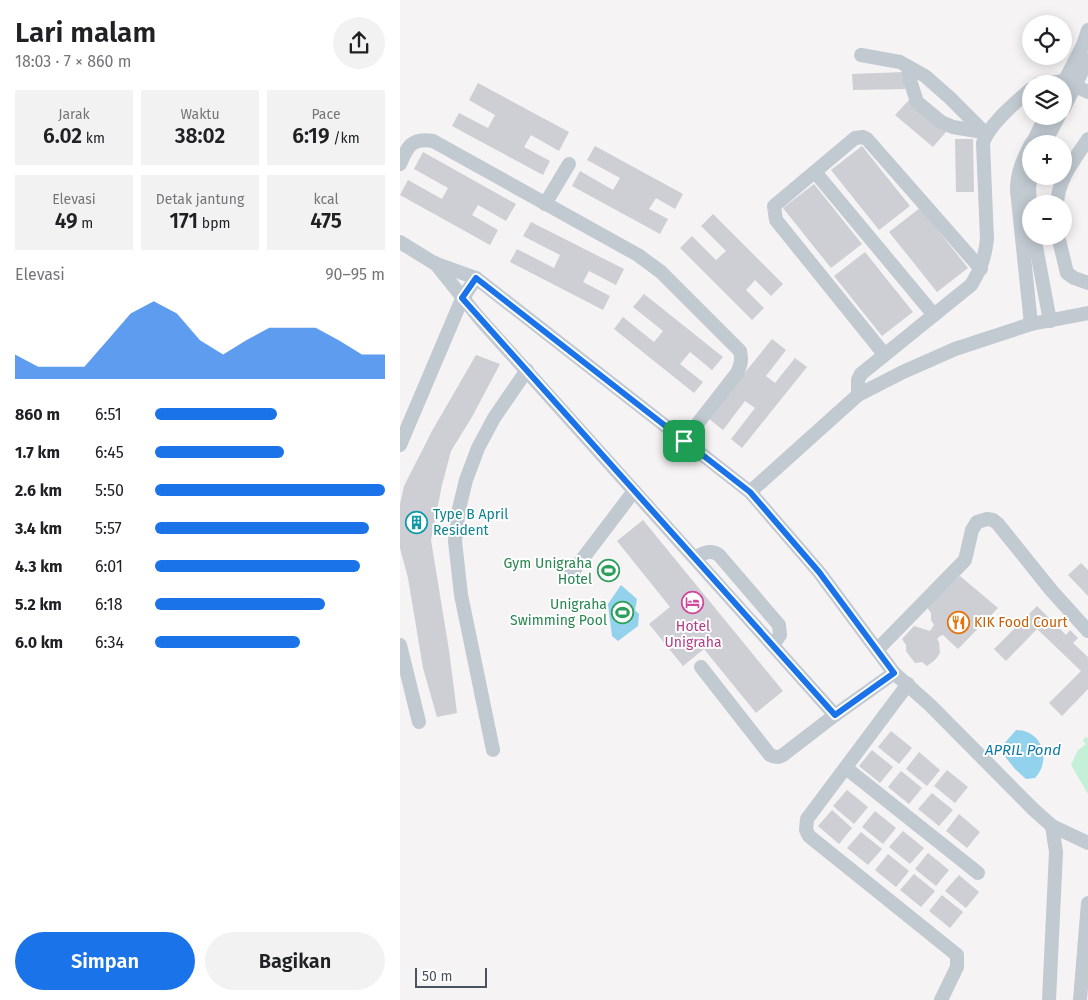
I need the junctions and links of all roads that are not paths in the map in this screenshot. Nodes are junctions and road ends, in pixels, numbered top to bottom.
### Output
1 (1088, 30) edge
2 (861, 55) dead end
3 (1088, 59) edge
4 (908, 67) junction
5 (1073, 86) edge
6 (1022, 97) edge
7 (984, 133) junction
8 (1088, 139) edge
9 (1022, 162) edge
10 (400, 164) edge
11 (569, 164) dead end
12 (815, 172) junction
13 (1058, 195) edge
14 (545, 204) junction
15 (400, 242) edge
16 (1036, 245) edge
17 (1060, 245) edge
18 (434, 263) junction
19 (981, 269) junction
20 (476, 278) junction
21 (1088, 283) edge
22 (462, 298) junction
23 (1088, 313) edge
24 (934, 315) junction
25 (1050, 321) junction
26 (1031, 324) junction
27 (884, 354) junction
28 (527, 370) junction
29 (858, 395) junction
30 (684, 441) junction
31 (400, 445) edge
32 (634, 491) junction
33 (750, 492) junction
34 (695, 558) junction
35 (568, 578) dead end
36 (1088, 631) edge
37 (400, 644) edge
38 (773, 645) junction
39 (877, 650) junction
40 (701, 667) dead end
41 (894, 673) junction
42 (908, 684) junction
43 (835, 715) junction
44 (419, 722) dead end
45 (493, 750) dead end
46 (846, 768) junction
47 (1052, 826) junction
48 (1070, 835) junction
49 (1088, 843) edge
50 (1056, 852) junction
51 (978, 872) dead end
52 (1088, 903) edge
53 (1083, 992) edge
54 (941, 1000) edge
55 (1049, 1000) edge

1 - 5 street
2 - 4 street
3 - 5 street
4 - 7 street
4 - 7 street
6 - 7 street
7 - 19 street
8 - 13 street
9 - 26 street
10 - 14 street
11 - 14 street
12 - 19 street
12 - 24 street
12 - 27 street
14 - 30 street
15 - 18 street
16 - 25 street
17 - 21 street
18 - 20 street
18 - 22 street
19 - 24 street
20 - 22 street
20 - 30 street
22 - 28 street
22 - 31 street
23 - 25 street
24 - 27 street
25 - 26 street
26 - 29 street
27 - 29 street
28 - 32 street
28 - 45 street
29 - 33 street
30 - 33 street
32 - 34 street
32 - 35 street
33 - 39 street
34 - 38 street
34 - 38 street
36 - 39 street
37 - 44 street
38 - 43 street
39 - 41 street
40 - 43 street
41 - 42 street
41 - 43 street
42 - 46 street
42 - 47 street
46 - 51 street
46 - 54 street
47 - 48 street
47 - 50 street
48 - 49 street
48 - 50 street
50 - 55 street
52 - 53 street

